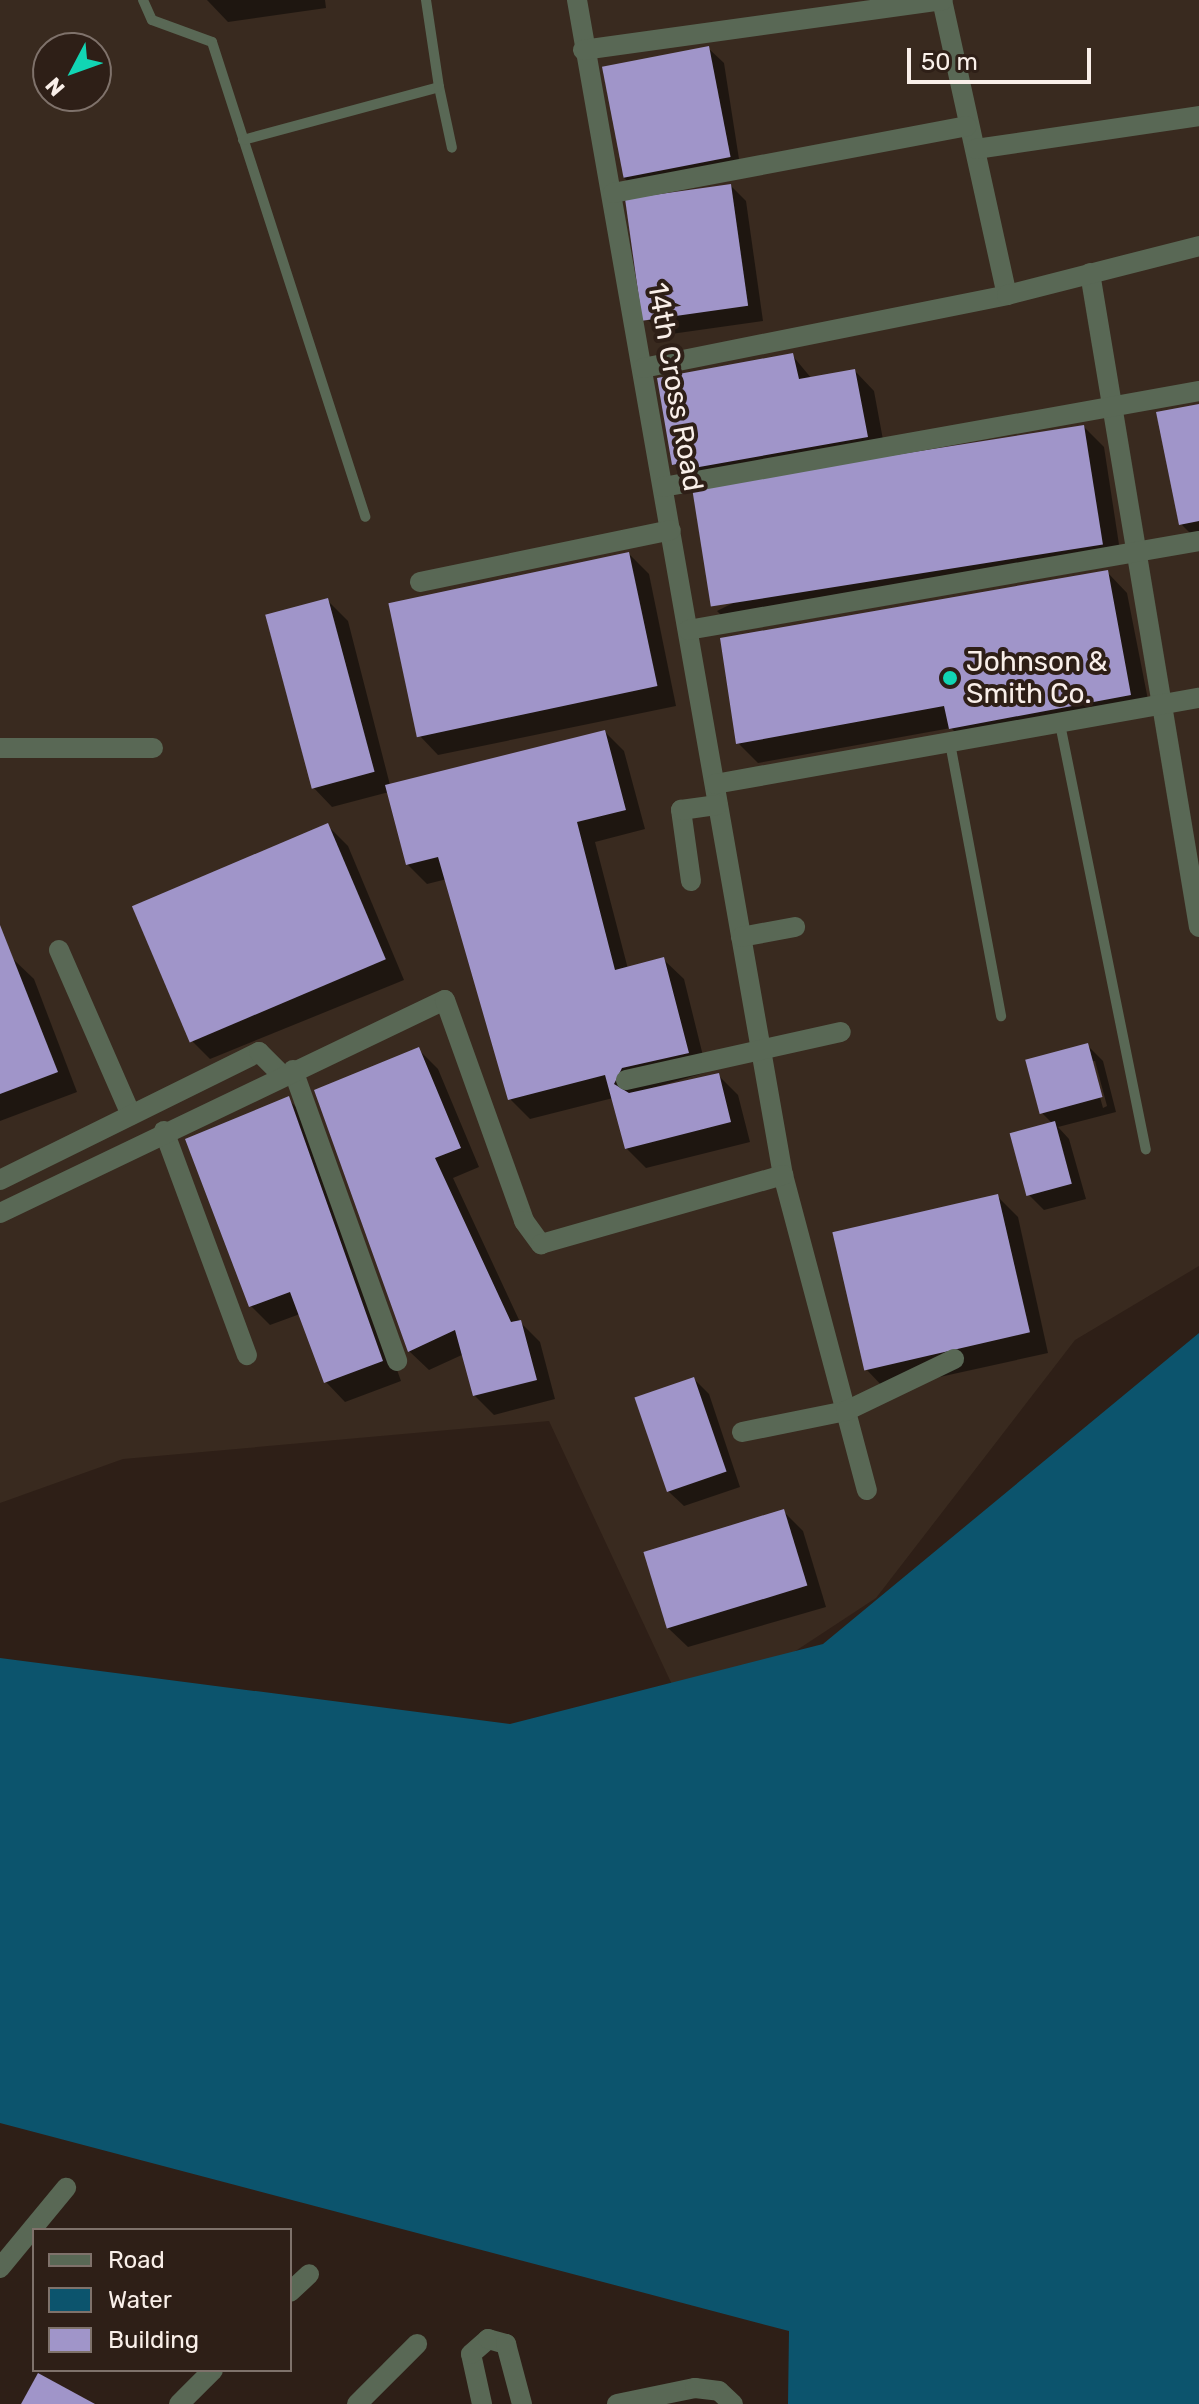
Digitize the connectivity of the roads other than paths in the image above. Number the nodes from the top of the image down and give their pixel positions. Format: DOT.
graph roads {
  1 [pos="143,0"];
  2 [pos="426,0"];
  3 [pos="577,0"];
  4 [pos="942,0"];
  5 [pos="583,50"];
  6 [pos="439,87"];
  7 [pos="1199,116"];
  8 [pos="967,126"];
  9 [pos="243,140"];
  10 [pos="452,148"];
  11 [pos="976,149"];
  12 [pos="613,193"];
  13 [pos="1199,246"];
  14 [pos="1090,273"];
  15 [pos="1007,295"];
  16 [pos="643,368"];
  17 [pos="1199,391"];
  18 [pos="1111,405"];
  19 [pos="663,487"];
  20 [pos="365,517"];
  21 [pos="671,530"];
  22 [pos="1199,541"];
  23 [pos="1134,550"];
  24 [pos="420,582"];
  25 [pos="688,630"];
  26 [pos="1199,698"];
  27 [pos="1159,707"];
  28 [pos="1060,724"];
  29 [pos="950,743"];
  30 [pos="0,748"];
  31 [pos="153,748"];
  32 [pos="715,784"];
  33 [pos="718,805"];
  34 [pos="1189,821"];
  35 [pos="691,881"];
  36 [pos="795,927"];
  37 [pos="1199,927"];
  38 [pos="741,937"];
  39 [pos="59,950"];
  40 [pos="1001,1016"];
  41 [pos="841,1032"];
  42 [pos="761,1049"];
  43 [pos="287,1073"];
  44 [pos="626,1080"];
  45 [pos="131,1115"];
  46 [pos="164,1131"];
  47 [pos="1146,1149"];
  48 [pos="783,1175"];
  49 [pos="0,1180"];
  50 [pos="0,1213"];
  51 [pos="247,1355"];
  52 [pos="954,1359"];
  53 [pos="397,1361"];
  54 [pos="846,1411"];
  55 [pos="742,1432"];
  56 [pos="867,1490"];
  57 [pos="66,2188"];
  58 [pos="33,2228"];
  59 [pos="32,2229"];
  60 [pos="0,2268"];
  61 [pos="309,2274"];
  62 [pos="292,2290"];
  63 [pos="417,2344"];
  64 [pos="211,2372"];
  65 [pos="179,2404"];
  66 [pos="357,2404"];
  67 [pos="482,2404"];
  68 [pos="522,2404"];
  69 [pos="617,2404"];
  70 [pos="733,2404"];
  1 -- 9 [label="lane"];
  2 -- 6 [label="lane"];
  3 -- 5 [label="street, 14th Cross Road"];
  4 -- 5 [label="street"];
  4 -- 8 [label="street"];
  5 -- 12 [label="street, 14th Cross Road"];
  6 -- 9 [label="lane"];
  6 -- 10 [label="lane"];
  7 -- 11 [label="street"];
  8 -- 11 [label="street"];
  8 -- 12 [label="street"];
  9 -- 20 [label="lane"];
  11 -- 15 [label="street"];
  12 -- 16 [label="street, 14th Cross Road"];
  13 -- 14 [label="street"];
  14 -- 15 [label="street"];
  14 -- 18 [label="street"];
  15 -- 16 [label="street"];
  16 -- 19 [label="street, 14th Cross Road"];
  17 -- 18 [label="street"];
  18 -- 19 [label="street"];
  18 -- 23 [label="street"];
  19 -- 21 [label="street, 14th Cross Road"];
  21 -- 24 [label="street"];
  21 -- 25 [label="street, 14th Cross Road"];
  22 -- 23 [label="street"];
  23 -- 25 [label="street"];
  23 -- 27 [label="street"];
  25 -- 32 [label="street, 14th Cross Road"];
  26 -- 27 [label="street"];
  27 -- 28 [label="street"];
  27 -- 34 [label="street"];
  28 -- 29 [label="street"];
  28 -- 47 [label="lane"];
  29 -- 32 [label="street"];
  29 -- 40 [label="lane"];
  30 -- 31 [label="street"];
  32 -- 33 [label="street, 14th Cross Road"];
  33 -- 35 [label="street"];
  33 -- 38 [label="street, 14th Cross Road"];
  34 -- 37 [label="street"];
  36 -- 38 [label="street"];
  38 -- 42 [label="street, 14th Cross Road"];
  39 -- 45 [label="street"];
  41 -- 42 [label="street"];
  42 -- 44 [label="street"];
  42 -- 48 [label="street, 14th Cross Road"];
  43 -- 45 [label="street"];
  43 -- 46 [label="street"];
  43 -- 48 [label="street"];
  43 -- 53 [label="street"];
  45 -- 49 [label="street"];
  46 -- 50 [label="street"];
  46 -- 51 [label="street"];
  48 -- 54 [label="street, 14th Cross Road"];
  52 -- 54 [label="street"];
  54 -- 55 [label="street"];
  54 -- 56 [label="street, 14th Cross Road"];
  57 -- 58 [label="street"];
  59 -- 60 [label="street"];
  61 -- 62 [label="street"];
  63 -- 66 [label="street"];
  64 -- 65 [label="street"];
  67 -- 68 [label="street"];
  69 -- 70 [label="street"];
}
